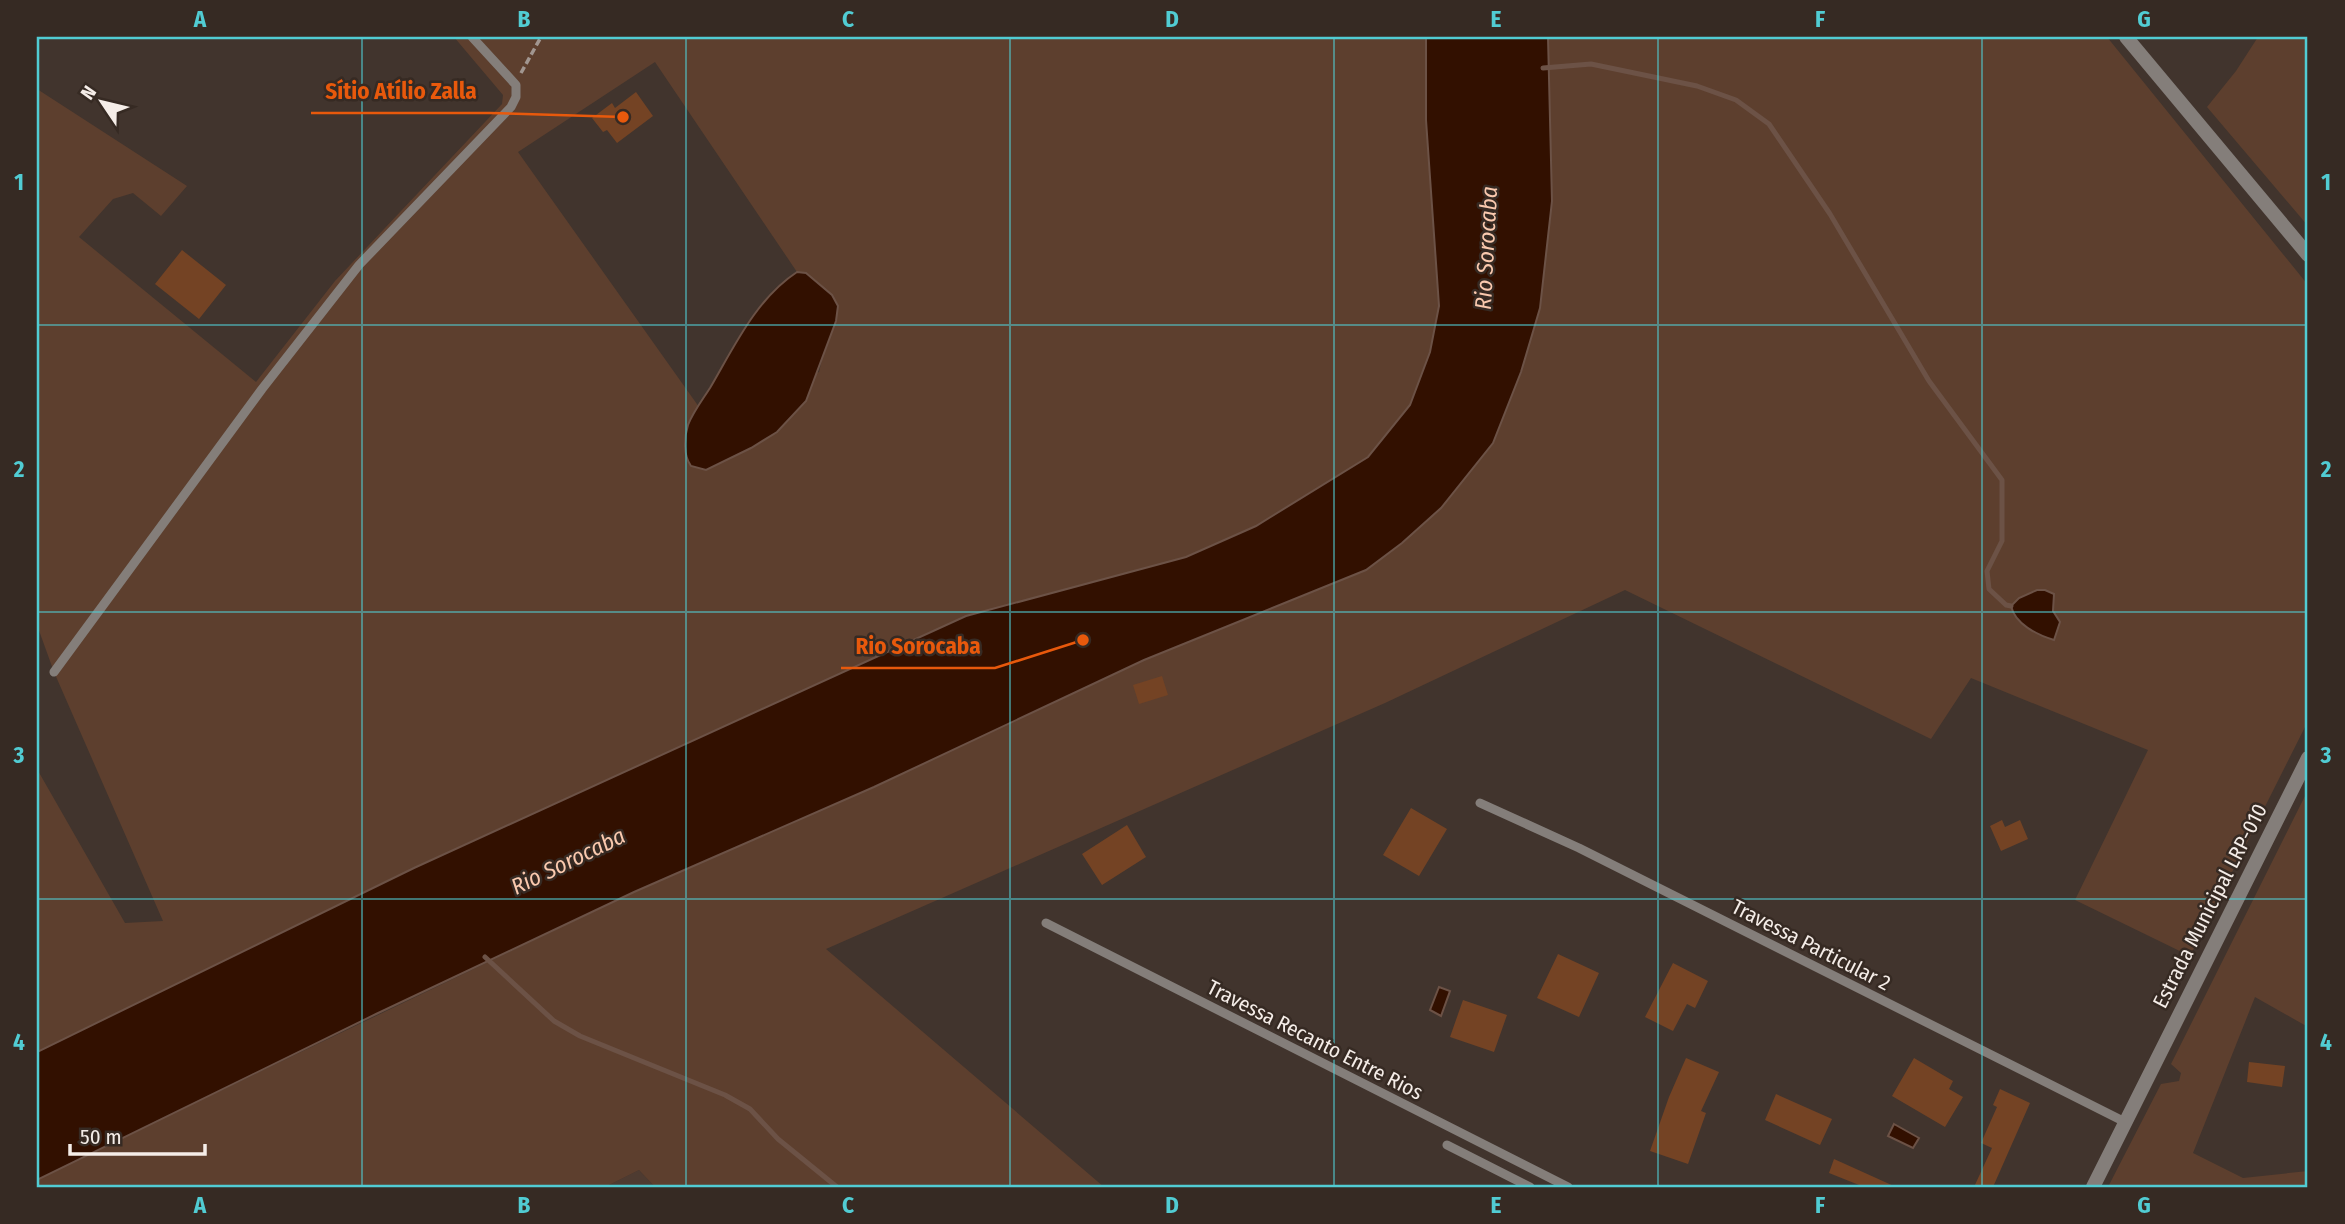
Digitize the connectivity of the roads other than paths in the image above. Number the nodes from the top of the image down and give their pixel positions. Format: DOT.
graph roads {
  1 [pos="472,37"];
  2 [pos="2126,37"];
  3 [pos="2308,255"];
  4 [pos="54,672"];
  5 [pos="2308,758"];
  6 [pos="1480,803"];
  7 [pos="1046,923"];
  8 [pos="2125,1122"];
  9 [pos="1447,1145"];
  10 [pos="1530,1187"];
  11 [pos="1568,1187"];
  12 [pos="2093,1187"];
  1 -- 4 [label="lane"];
  2 -- 3 [label="street"];
  5 -- 8 [label="street, Estrada Municipal LRP-010"];
  6 -- 8 [label="lane, Travessa Particular 2"];
  7 -- 11 [label="lane, Travessa Recanto Entre Rios"];
  8 -- 12 [label="street, Estrada Municipal LRP-010"];
  9 -- 10 [label="lane"];
}
